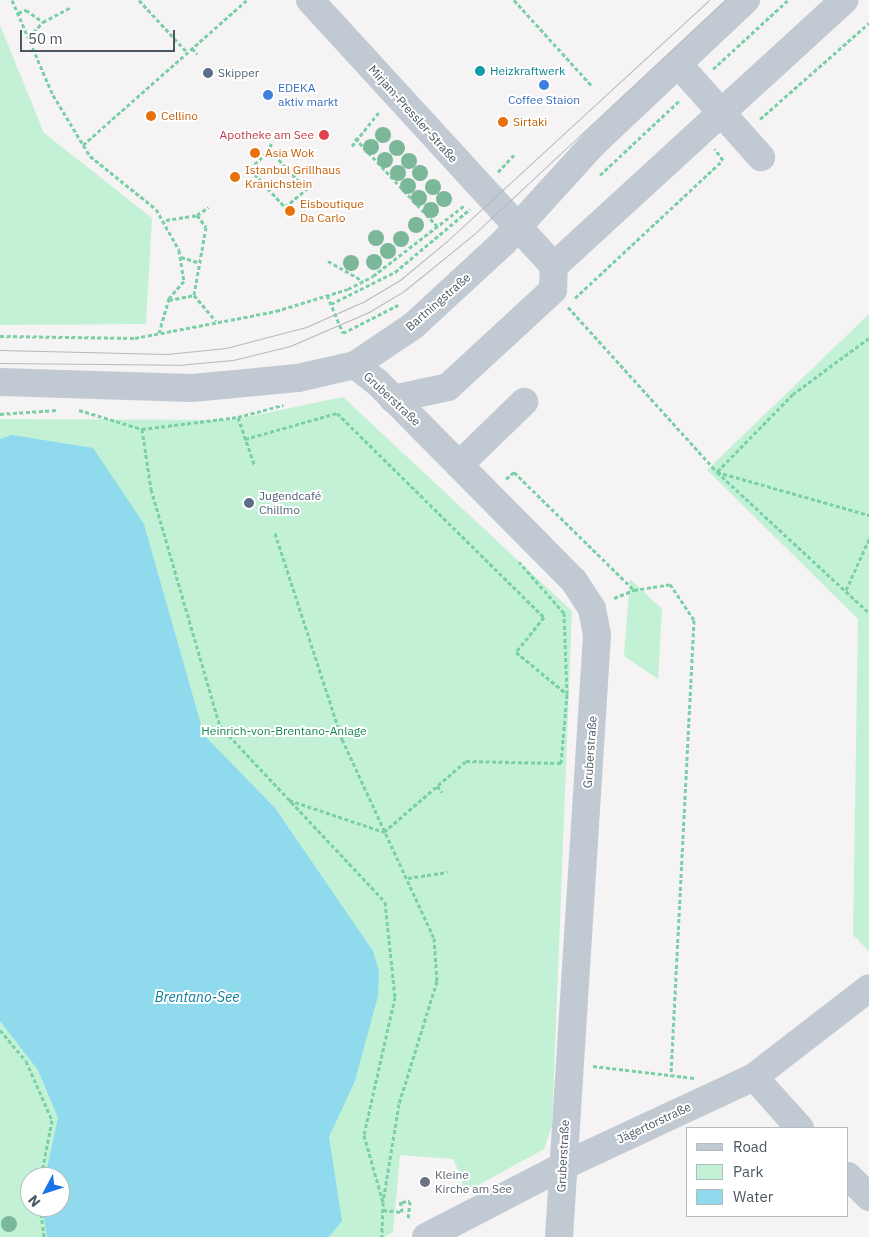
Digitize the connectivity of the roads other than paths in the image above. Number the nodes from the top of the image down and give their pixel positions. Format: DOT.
graph roads {
  1 [pos="310,0"];
  2 [pos="746,0"];
  3 [pos="844,0"];
  4 [pos="678,64"];
  5 [pos="728,120"];
  6 [pos="761,157"];
  7 [pos="517,228"];
  8 [pos="558,287"];
  9 [pos="355,365"];
  10 [pos="0,382"];
  11 [pos="393,399"];
  12 [pos="524,402"];
  13 [pos="459,465"];
  14 [pos="869,988"];
  15 [pos="754,1077"];
  16 [pos="799,1127"];
  17 [pos="562,1166"];
  18 [pos="849,1177"];
  19 [pos="869,1197"];
  20 [pos="426,1237"];
  21 [pos="559,1237"];
  1 -- 7 [label="street, Mirjam-Pressler-Straße"];
  2 -- 4 [label="street, Bartningstraße"];
  3 -- 5 [label="street"];
  4 -- 5 [label="street"];
  4 -- 7 [label="street, Bartningstraße"];
  5 -- 6 [label="street"];
  5 -- 8 [label="street"];
  7 -- 8 [label="street, Mirjam-Pressler-Straße"];
  7 -- 9 [label="street, Bartningstraße"];
  8 -- 11 [label="street"];
  9 -- 10 [label="street, Bartningstraße"];
  9 -- 11 [label="street, Gruberstraße"];
  11 -- 13 [label="street, Gruberstraße"];
  12 -- 13 [label="street"];
  13 -- 17 [label="street, Gruberstraße"];
  14 -- 15 [label="street, Jägertorstraße"];
  15 -- 16 [label="street"];
  15 -- 17 [label="street, Jägertorstraße"];
  17 -- 20 [label="street, Jägertorstraße"];
  17 -- 21 [label="street, Gruberstraße"];
  18 -- 19 [label="street"];
}
